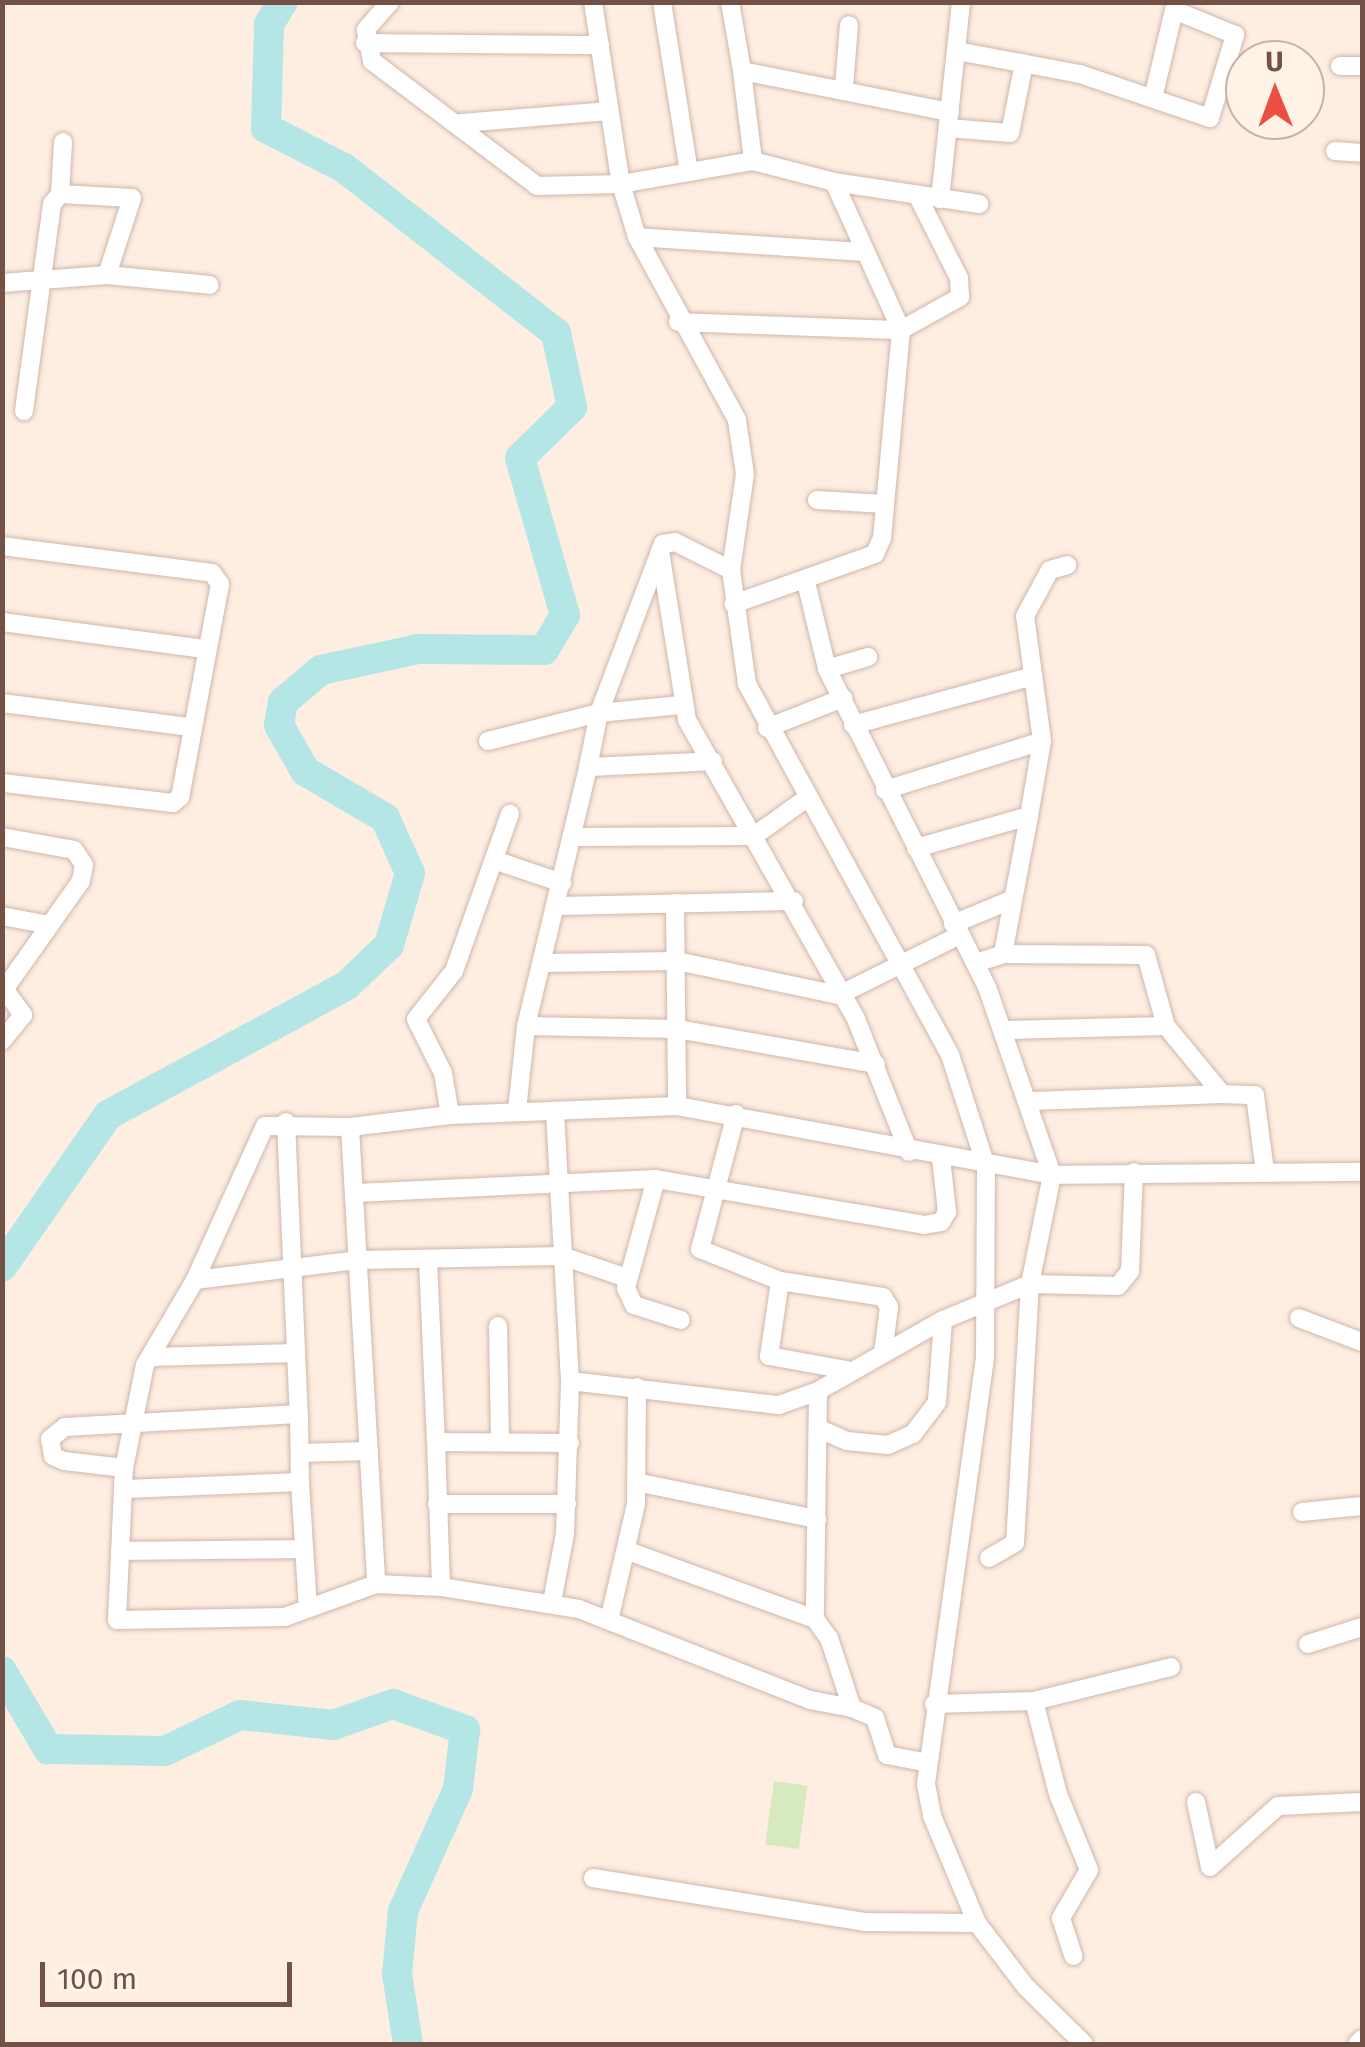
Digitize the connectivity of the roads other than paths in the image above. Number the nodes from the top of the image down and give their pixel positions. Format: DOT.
graph roads {
  1 [pos="390,2"];
  2 [pos="592,2"];
  3 [pos="662,2"];
  4 [pos="730,2"];
  5 [pos="961,2"];
  6 [pos="849,25"];
  7 [pos="365,43"];
  8 [pos="600,45"];
  9 [pos="957,50"];
  10 [pos="1024,63"];
  11 [pos="1340,66"];
  12 [pos="1362,66"];
  13 [pos="742,71"];
  14 [pos="844,88"];
  15 [pos="1153,98"];
  16 [pos="610,111"];
  17 [pos="949,120"];
  18 [pos="461,123"];
  19 [pos="63,142"];
  20 [pos="1335,152"];
  21 [pos="1362,153"];
  22 [pos="753,161"];
  23 [pos="690,172"];
  24 [pos="834,182"];
  25 [pos="620,184"];
  26 [pos="60,194"];
  27 [pos="918,197"];
  28 [pos="940,200"];
  29 [pos="979,204"];
  30 [pos="638,236"];
  31 [pos="864,252"];
  32 [pos="42,276"];
  33 [pos="107,276"];
  34 [pos="2,283"];
  35 [pos="210,284"];
  36 [pos="678,322"];
  37 [pos="901,330"];
  38 [pos="24,411"];
  39 [pos="817,500"];
  40 [pos="886,504"];
  41 [pos="2,546"];
  42 [pos="660,551"];
  43 [pos="1067,565"];
  44 [pos="730,570"];
  45 [pos="806,582"];
  46 [pos="734,604"];
  47 [pos="2,622"];
  48 [pos="204,650"];
  49 [pos="868,658"];
  50 [pos="827,669"];
  51 [pos="1033,676"];
  52 [pos="843,698"];
  53 [pos="2,703"];
  54 [pos="681,704"];
  55 [pos="599,713"];
  56 [pos="853,725"];
  57 [pos="190,727"];
  58 [pos="768,728"];
  59 [pos="1042,741"];
  60 [pos="488,742"];
  61 [pos="714,761"];
  62 [pos="588,767"];
  63 [pos="2,783"];
  64 [pos="885,790"];
  65 [pos="807,798"];
  66 [pos="510,814"];
  67 [pos="1029,816"];
  68 [pos="754,836"];
  69 [pos="2,837"];
  70 [pos="572,837"];
  71 [pos="916,848"];
  72 [pos="494,860"];
  73 [pos="562,883"];
  74 [pos="1011,900"];
  75 [pos="794,902"];
  76 [pos="675,903"];
  77 [pos="556,906"];
  78 [pos="2,916"];
  79 [pos="50,924"];
  80 [pos="956,929"];
  81 [pos="1003,954"];
  82 [pos="677,961"];
  83 [pos="902,963"];
  84 [pos="976,963"];
  85 [pos="543,964"];
  86 [pos="4,986"];
  87 [pos="838,995"];
  88 [pos="526,1026"];
  89 [pos="1166,1026"];
  90 [pos="677,1029"];
  91 [pos="1006,1030"];
  92 [pos="2,1040"];
  93 [pos="876,1064"];
  94 [pos="1222,1094"];
  95 [pos="1032,1101"];
  96 [pos="677,1106"];
  97 [pos="555,1110"];
  98 [pos="517,1111"];
  99 [pos="736,1114"];
  100 [pos="450,1115"];
  101 [pos="286,1122"];
  102 [pos="350,1127"];
  103 [pos="909,1152"];
  104 [pos="941,1158"];
  105 [pos="986,1166"];
  106 [pos="1134,1172"];
  107 [pos="1265,1172"];
  108 [pos="1362,1172"];
  109 [pos="1052,1175"];
  110 [pos="656,1179"];
  111 [pos="558,1181"];
  112 [pos="715,1187"];
  113 [pos="356,1193"];
  114 [pos="562,1256"];
  115 [pos="359,1260"];
  116 [pos="428,1260"];
  117 [pos="294,1266"];
  118 [pos="627,1278"];
  119 [pos="196,1280"];
  120 [pos="780,1280"];
  121 [pos="1030,1284"];
  122 [pos="990,1300"];
  123 [pos="1299,1318"];
  124 [pos="681,1320"];
  125 [pos="943,1320"];
  126 [pos="498,1326"];
  127 [pos="1362,1342"];
  128 [pos="296,1353"];
  129 [pos="882,1353"];
  130 [pos="151,1357"];
  131 [pos="848,1370"];
  132 [pos="570,1382"];
  133 [pos="636,1387"];
  134 [pos="818,1391"];
  135 [pos="299,1414"];
  136 [pos="131,1422"];
  137 [pos="822,1430"];
  138 [pos="436,1442"];
  139 [pos="500,1442"];
  140 [pos="570,1442"];
  141 [pos="369,1450"];
  142 [pos="300,1453"];
  143 [pos="124,1468"];
  144 [pos="300,1482"];
  145 [pos="636,1482"];
  146 [pos="126,1489"];
  147 [pos="437,1504"];
  148 [pos="567,1504"];
  149 [pos="1362,1506"];
  150 [pos="1302,1512"];
  151 [pos="817,1519"];
  152 [pos="303,1550"];
  153 [pos="120,1551"];
  154 [pos="628,1551"];
  155 [pos="988,1558"];
  156 [pos="376,1584"];
  157 [pos="441,1587"];
  158 [pos="552,1602"];
  159 [pos="308,1608"];
  160 [pos="814,1619"];
  161 [pos="609,1621"];
  162 [pos="1362,1627"];
  163 [pos="1308,1644"];
  164 [pos="1171,1667"];
  165 [pos="1034,1701"];
  166 [pos="934,1704"];
  167 [pos="852,1708"];
  168 [pos="928,1762"];
  169 [pos="1196,1802"];
  170 [pos="1362,1802"];
  171 [pos="594,1878"];
  172 [pos="977,1923"];
  173 [pos="1073,1956"];
  174 [pos="1084,2044"];
  1 -- 7 [label="street"];
  2 -- 8 [label="street"];
  3 -- 23 [label="street"];
  4 -- 13 [label="street"];
  5 -- 9 [label="street"];
  6 -- 14 [label="street"];
  7 -- 8 [label="street"];
  7 -- 18 [label="street"];
  8 -- 16 [label="street"];
  9 -- 10 [label="street"];
  9 -- 17 [label="street"];
  10 -- 15 [label="street"];
  10 -- 17 [label="street"];
  11 -- 12 [label="street"];
  13 -- 14 [label="street"];
  13 -- 22 [label="street"];
  14 -- 17 [label="street"];
  15 -- 15 [label="street"];
  16 -- 18 [label="street"];
  16 -- 25 [label="street"];
  17 -- 28 [label="street"];
  18 -- 25 [label="street"];
  19 -- 26 [label="street"];
  20 -- 21 [label="street"];
  22 -- 23 [label="street"];
  22 -- 24 [label="street"];
  23 -- 25 [label="street"];
  24 -- 27 [label="street"];
  24 -- 31 [label="street"];
  25 -- 30 [label="street"];
  26 -- 32 [label="street"];
  26 -- 33 [label="street"];
  27 -- 28 [label="street"];
  27 -- 37 [label="street"];
  28 -- 29 [label="street"];
  30 -- 31 [label="street"];
  30 -- 36 [label="street"];
  31 -- 37 [label="street"];
  32 -- 33 [label="street"];
  32 -- 34 [label="street"];
  32 -- 38 [label="street"];
  33 -- 35 [label="street"];
  36 -- 37 [label="street"];
  36 -- 44 [label="street"];
  37 -- 40 [label="street"];
  39 -- 40 [label="street"];
  40 -- 45 [label="street"];
  41 -- 48 [label="street"];
  42 -- 44 [label="street"];
  42 -- 54 [label="street"];
  42 -- 55 [label="street"];
  43 -- 51 [label="street"];
  44 -- 46 [label="street"];
  45 -- 46 [label="street"];
  45 -- 50 [label="street"];
  46 -- 58 [label="street"];
  47 -- 48 [label="street"];
  48 -- 57 [label="street"];
  49 -- 50 [label="street"];
  50 -- 52 [label="street"];
  51 -- 56 [label="street"];
  51 -- 59 [label="street"];
  52 -- 56 [label="street"];
  52 -- 58 [label="street"];
  53 -- 57 [label="street"];
  54 -- 55 [label="street"];
  54 -- 61 [label="street"];
  55 -- 60 [label="street"];
  55 -- 62 [label="street"];
  56 -- 64 [label="street"];
  57 -- 63 [label="street"];
  58 -- 65 [label="street"];
  59 -- 64 [label="street"];
  59 -- 67 [label="street"];
  61 -- 62 [label="street"];
  61 -- 68 [label="street"];
  62 -- 70 [label="street"];
  64 -- 71 [label="street"];
  65 -- 68 [label="street"];
  65 -- 83 [label="street"];
  66 -- 72 [label="street"];
  67 -- 71 [label="street"];
  67 -- 74 [label="street"];
  68 -- 70 [label="street"];
  68 -- 75 [label="street"];
  69 -- 79 [label="street"];
  70 -- 73 [label="street"];
  71 -- 80 [label="street"];
  72 -- 73 [label="street"];
  72 -- 100 [label="street"];
  73 -- 77 [label="street"];
  74 -- 80 [label="street"];
  74 -- 81 [label="street"];
  75 -- 76 [label="street"];
  75 -- 87 [label="street"];
  76 -- 77 [label="street"];
  76 -- 82 [label="street"];
  77 -- 85 [label="street"];
  78 -- 79 [label="street"];
  79 -- 86 [label="street"];
  80 -- 83 [label="street"];
  80 -- 84 [label="street"];
  81 -- 84 [label="street"];
  81 -- 89 [label="street"];
  82 -- 85 [label="street"];
  82 -- 87 [label="street"];
  82 -- 90 [label="street"];
  83 -- 87 [label="street"];
  83 -- 105 [label="street"];
  84 -- 91 [label="street"];
  85 -- 88 [label="street"];
  86 -- 92 [label="street"];
  87 -- 93 [label="street"];
  88 -- 90 [label="street"];
  88 -- 98 [label="street"];
  89 -- 91 [label="street"];
  89 -- 94 [label="street"];
  90 -- 93 [label="street"];
  90 -- 96 [label="street"];
  91 -- 95 [label="street"];
  93 -- 103 [label="street"];
  94 -- 95 [label="street"];
  94 -- 107 [label="street"];
  95 -- 109 [label="street"];
  96 -- 97 [label="street"];
  96 -- 99 [label="street"];
  97 -- 98 [label="street"];
  97 -- 111 [label="street"];
  98 -- 100 [label="street"];
  99 -- 103 [label="street"];
  99 -- 112 [label="street"];
  100 -- 102 [label="street"];
  101 -- 102 [label="street"];
  101 -- 117 [label="street"];
  101 -- 119 [label="street"];
  102 -- 113 [label="street"];
  103 -- 104 [label="street"];
  104 -- 105 [label="street"];
  104 -- 112 [label="street"];
  105 -- 109 [label="street"];
  105 -- 122 [label="street"];
  106 -- 107 [label="street"];
  106 -- 109 [label="street"];
  106 -- 121 [label="street"];
  107 -- 108 [label="street"];
  109 -- 121 [label="street"];
  110 -- 111 [label="street"];
  110 -- 112 [label="street"];
  110 -- 118 [label="street"];
  111 -- 113 [label="street"];
  111 -- 114 [label="street"];
  112 -- 120 [label="street"];
  113 -- 115 [label="street"];
  114 -- 116 [label="street"];
  114 -- 118 [label="street"];
  114 -- 132 [label="street"];
  115 -- 116 [label="street"];
  115 -- 117 [label="street"];
  115 -- 141 [label="street"];
  116 -- 138 [label="street"];
  117 -- 119 [label="street"];
  117 -- 128 [label="street"];
  118 -- 124 [label="street"];
  119 -- 130 [label="street"];
  120 -- 129 [label="street"];
  120 -- 131 [label="street"];
  121 -- 122 [label="street"];
  121 -- 155 [label="street"];
  122 -- 125 [label="street"];
  122 -- 166 [label="street"];
  123 -- 127 [label="street"];
  125 -- 129 [label="street"];
  125 -- 137 [label="street"];
  126 -- 139 [label="street"];
  128 -- 130 [label="street"];
  128 -- 135 [label="street"];
  129 -- 131 [label="street"];
  130 -- 136 [label="street"];
  131 -- 134 [label="street"];
  132 -- 133 [label="street"];
  132 -- 140 [label="street"];
  133 -- 134 [label="street"];
  133 -- 145 [label="street"];
  134 -- 137 [label="street"];
  135 -- 136 [label="street"];
  135 -- 142 [label="street"];
  136 -- 143 [label="street"];
  136 -- 143 [label="street"];
  137 -- 151 [label="street"];
  138 -- 139 [label="street"];
  138 -- 147 [label="street"];
  139 -- 140 [label="street"];
  140 -- 148 [label="street"];
  141 -- 142 [label="street"];
  141 -- 156 [label="street"];
  142 -- 144 [label="street"];
  143 -- 146 [label="street"];
  144 -- 146 [label="street"];
  144 -- 152 [label="street"];
  145 -- 151 [label="street"];
  145 -- 154 [label="street"];
  146 -- 153 [label="street"];
  147 -- 148 [label="street"];
  147 -- 157 [label="street"];
  148 -- 158 [label="street"];
  149 -- 150 [label="street"];
  151 -- 160 [label="street"];
  152 -- 153 [label="street"];
  152 -- 159 [label="street"];
  153 -- 159 [label="street"];
  154 -- 160 [label="street"];
  154 -- 161 [label="street"];
  156 -- 157 [label="street"];
  156 -- 159 [label="street"];
  157 -- 158 [label="street"];
  158 -- 161 [label="street"];
  160 -- 167 [label="street"];
  161 -- 167 [label="street"];
  162 -- 163 [label="street"];
  164 -- 165 [label="street"];
  165 -- 166 [label="street"];
  165 -- 173 [label="street"];
  166 -- 168 [label="street"];
  167 -- 168 [label="street"];
  168 -- 172 [label="street"];
  169 -- 170 [label="street"];
  171 -- 172 [label="street"];
  172 -- 174 [label="street"];
}
